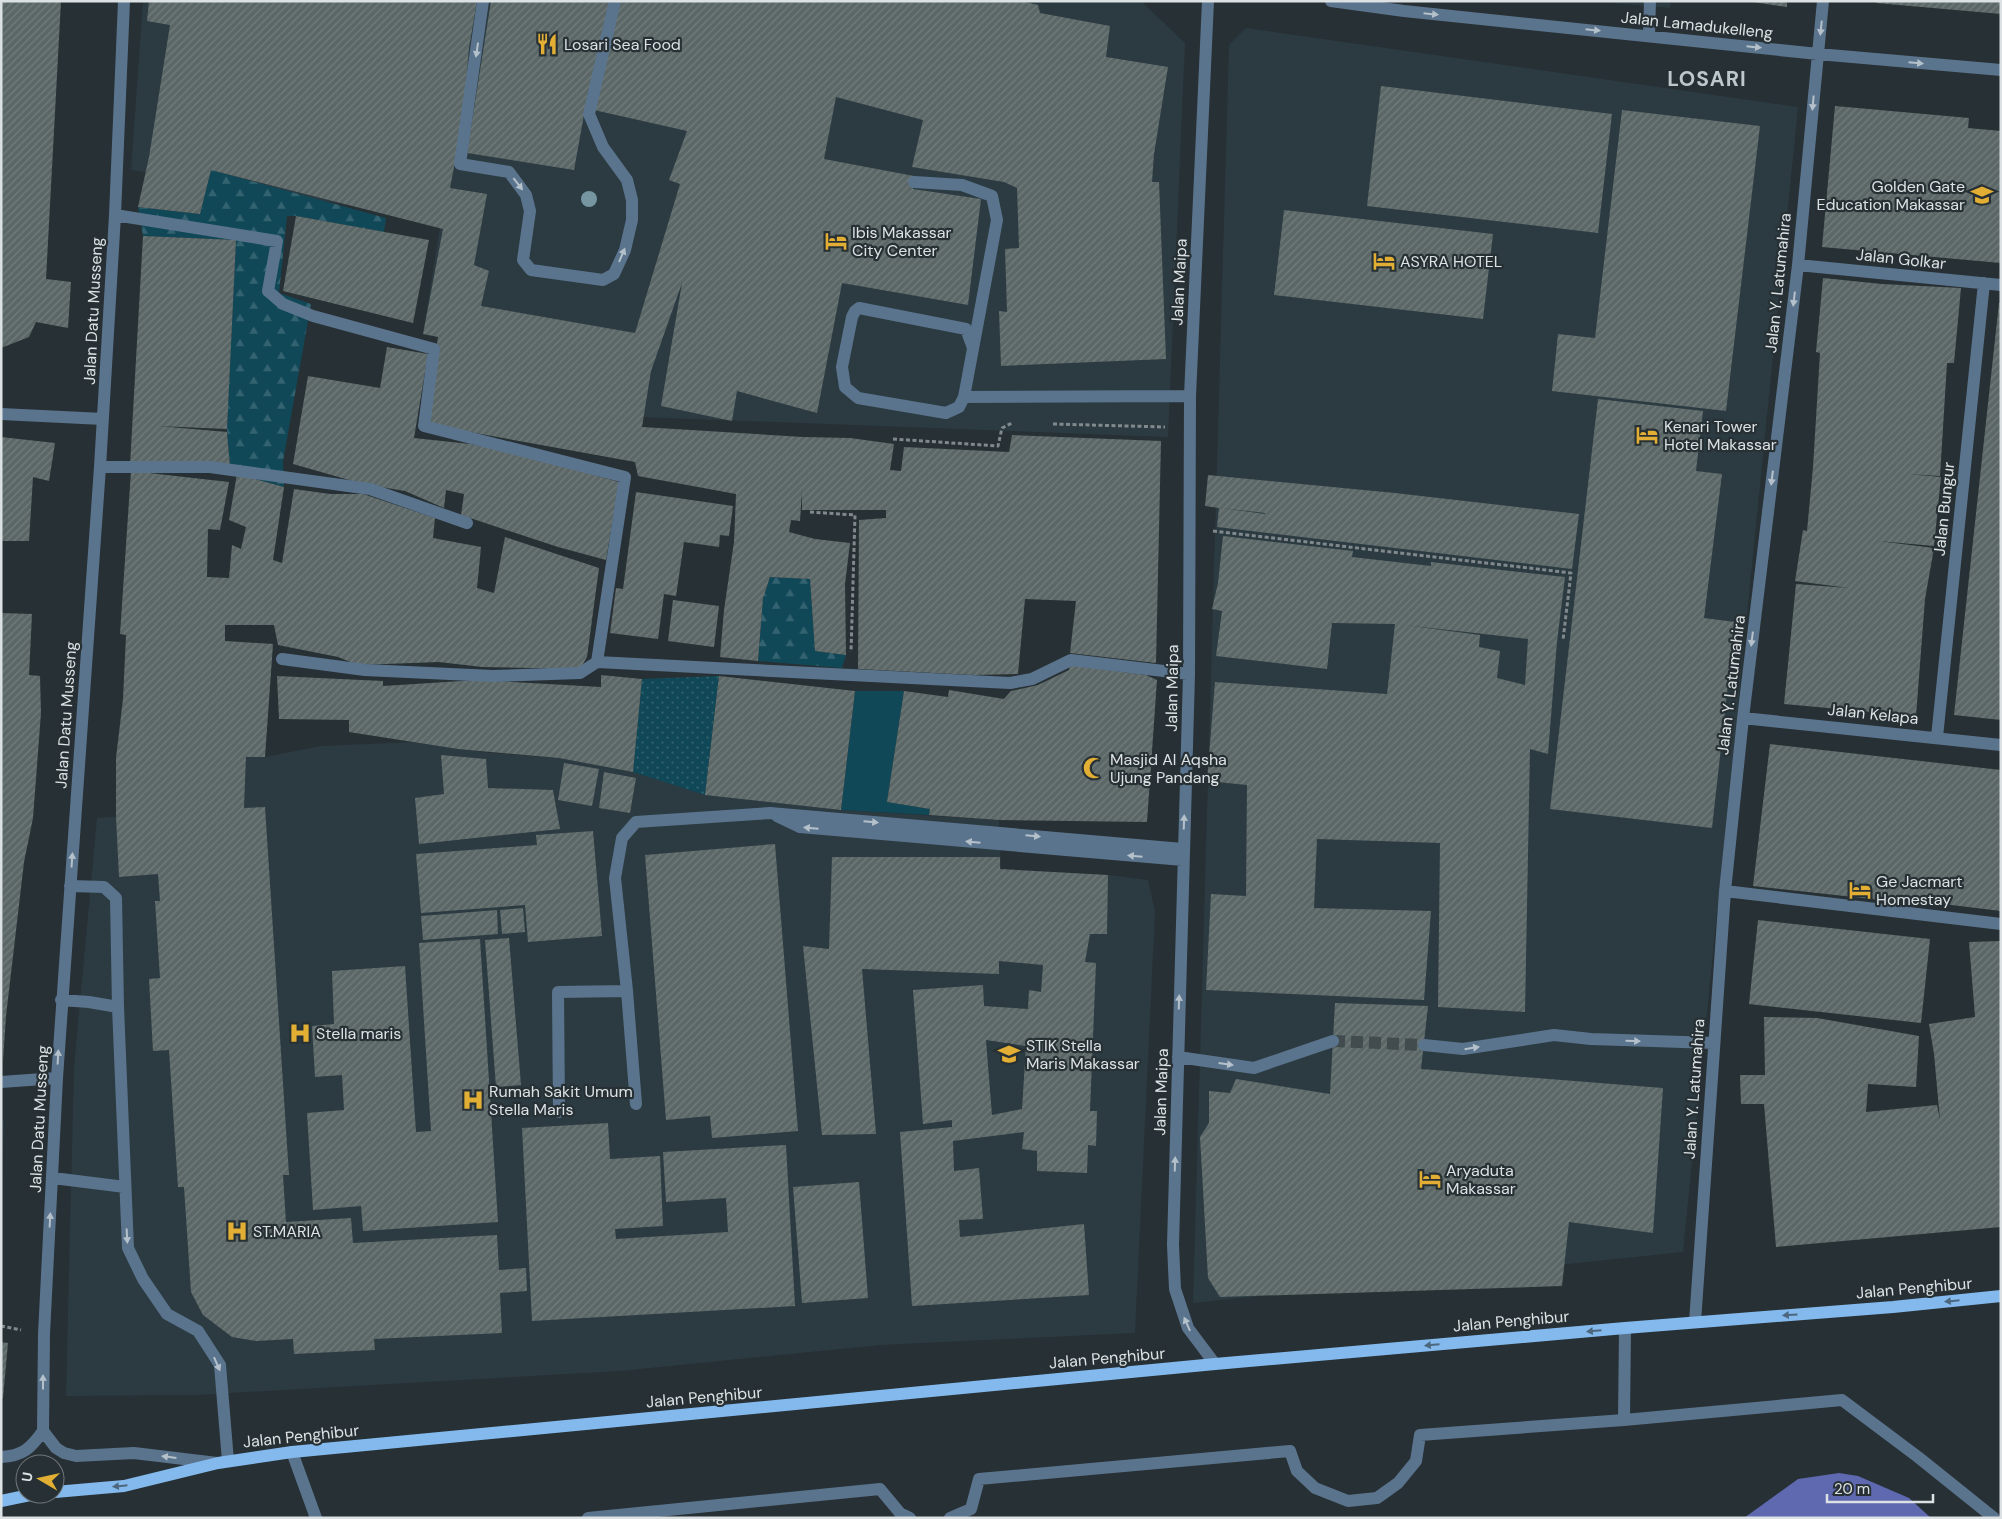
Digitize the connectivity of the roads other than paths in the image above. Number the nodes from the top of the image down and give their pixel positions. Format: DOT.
graph roads {
  1 [pos="124,1"];
  2 [pos="483,1"];
  3 [pos="615,1"];
  4 [pos="1208,1"];
  5 [pos="1331,1"];
  6 [pos="1650,1"];
  7 [pos="1824,1"];
  8 [pos="1405,6"];
  9 [pos="1649,36"];
  10 [pos="1818,54"];
  11 [pos="2001,70"];
  12 [pos="914,182"];
  13 [pos="115,215"];
  14 [pos="1798,265"];
  15 [pos="1984,284"];
  16 [pos="2001,285"];
  17 [pos="973,348"];
  18 [pos="1190,396"];
  19 [pos="964,397"];
  20 [pos="1,414"];
  21 [pos="103,419"];
  22 [pos="100,467"];
  23 [pos="467,523"];
  24 [pos="282,660"];
  25 [pos="597,662"];
  26 [pos="1188,674"];
  27 [pos="1743,718"];
  28 [pos="1937,737"];
  29 [pos="2001,745"];
  30 [pos="1183,855"];
  31 [pos="70,886"];
  32 [pos="1725,891"];
  33 [pos="2001,924"];
  34 [pos="627,991"];
  35 [pos="61,1000"];
  36 [pos="118,1007"];
  37 [pos="1333,1041"];
  38 [pos="1714,1043"];
  39 [pos="1424,1044"];
  40 [pos="1178,1057"];
  41 [pos="57,1078"];
  42 [pos="1,1082"];
  43 [pos="636,1104"];
  44 [pos="559,1112"];
  45 [pos="53,1178"];
  46 [pos="125,1187"];
  47 [pos="2001,1296"];
  48 [pos="1695,1322"];
  49 [pos="1625,1328"];
  50 [pos="1215,1364"];
  51 [pos="1624,1420"];
  52 [pos="43,1431"];
  53 [pos="292,1452"];
  54 [pos="1,1457"];
  55 [pos="223,1462"];
  56 [pos="65,1491"];
  57 [pos="15,1498"];
  58 [pos="1,1501"];
  59 [pos="316,1518"];
  60 [pos="588,1518"];
  61 [pos="910,1518"];
  62 [pos="950,1518"];
  63 [pos="1994,1518"];
  1 -- 13 [label="street, Jalan Datu Musseng"];
  2 -- 3 [label="street, one-way"];
  4 -- 18 [label="street, Jalan Maipa"];
  5 -- 8 [label="street, Jalan Lamadukelleng"];
  6 -- 9 [label="street"];
  7 -- 10 [label="street, Jalan Y. Latumahira, one-way"];
  8 -- 9 [label="street, Jalan Lamadukelleng, one-way"];
  9 -- 10 [label="street, Jalan Lamadukelleng, one-way"];
  10 -- 11 [label="street, Jalan Lamadukelleng, one-way"];
  10 -- 14 [label="street, Jalan Y. Latumahira, one-way"];
  12 -- 17 [label="street"];
  13 -- 21 [label="street, Jalan Datu Musseng"];
  13 -- 25 [label="street"];
  14 -- 15 [label="street, Jalan Golkar"];
  14 -- 27 [label="street, Jalan Y. Latumahira, one-way"];
  15 -- 16 [label="street, Jalan Golkar"];
  15 -- 28 [label="street, Jalan Bungur"];
  17 -- 19 [label="street"];
  17 -- 19 [label="street"];
  18 -- 19 [label="street"];
  18 -- 26 [label="street, Jalan Maipa"];
  20 -- 21 [label="street"];
  21 -- 22 [label="street, Jalan Datu Musseng"];
  22 -- 23 [label="street"];
  31 -- 22 [label="street, Jalan Datu Musseng, one-way"];
  24 -- 25 [label="street"];
  25 -- 26 [label="street"];
  30 -- 26 [label="street, Jalan Maipa, one-way"];
  27 -- 28 [label="street, Jalan Kelapa"];
  27 -- 32 [label="street, Jalan Y. Latumahira"];
  28 -- 29 [label="street, Jalan Kelapa"];
  30 -- 34 [label="street"];
  40 -- 30 [label="street, Jalan Maipa, one-way"];
  31 -- 35 [label="street, Jalan Datu Musseng"];
  31 -- 36 [label="street"];
  32 -- 33 [label="street"];
  32 -- 38 [label="street, Jalan Y. Latumahira"];
  34 -- 43 [label="street"];
  34 -- 44 [label="street"];
  35 -- 36 [label="street"];
  41 -- 35 [label="street, Jalan Datu Musseng, one-way"];
  36 -- 46 [label="street"];
  40 -- 37 [label="street, one-way"];
  39 -- 38 [label="street, one-way"];
  38 -- 48 [label="street, Jalan Y. Latumahira"];
  50 -- 40 [label="street, Jalan Maipa, one-way"];
  41 -- 42 [label="street"];
  41 -- 45 [label="street, Jalan Datu Musseng"];
  45 -- 46 [label="street"];
  52 -- 45 [label="street, Jalan Datu Musseng, one-way"];
  46 -- 55 [label="street, one-way"];
  47 -- 48 [label="main road, Jalan Penghibur, one-way"];
  48 -- 49 [label="main road, Jalan Penghibur"];
  49 -- 50 [label="main road, Jalan Penghibur, one-way"];
  49 -- 51 [label="street"];
  50 -- 53 [label="main road, Jalan Penghibur"];
  51 -- 62 [label="street"];
  51 -- 63 [label="street"];
  52 -- 54 [label="street"];
  55 -- 52 [label="street, Jalan Penghibur, one-way"];
  53 -- 55 [label="main road, Jalan Penghibur"];
  53 -- 59 [label="street"];
  55 -- 56 [label="main road, Jalan Penghibur, one-way"];
  57 -- 58 [label="main road"];
  60 -- 61 [label="street"];
}
